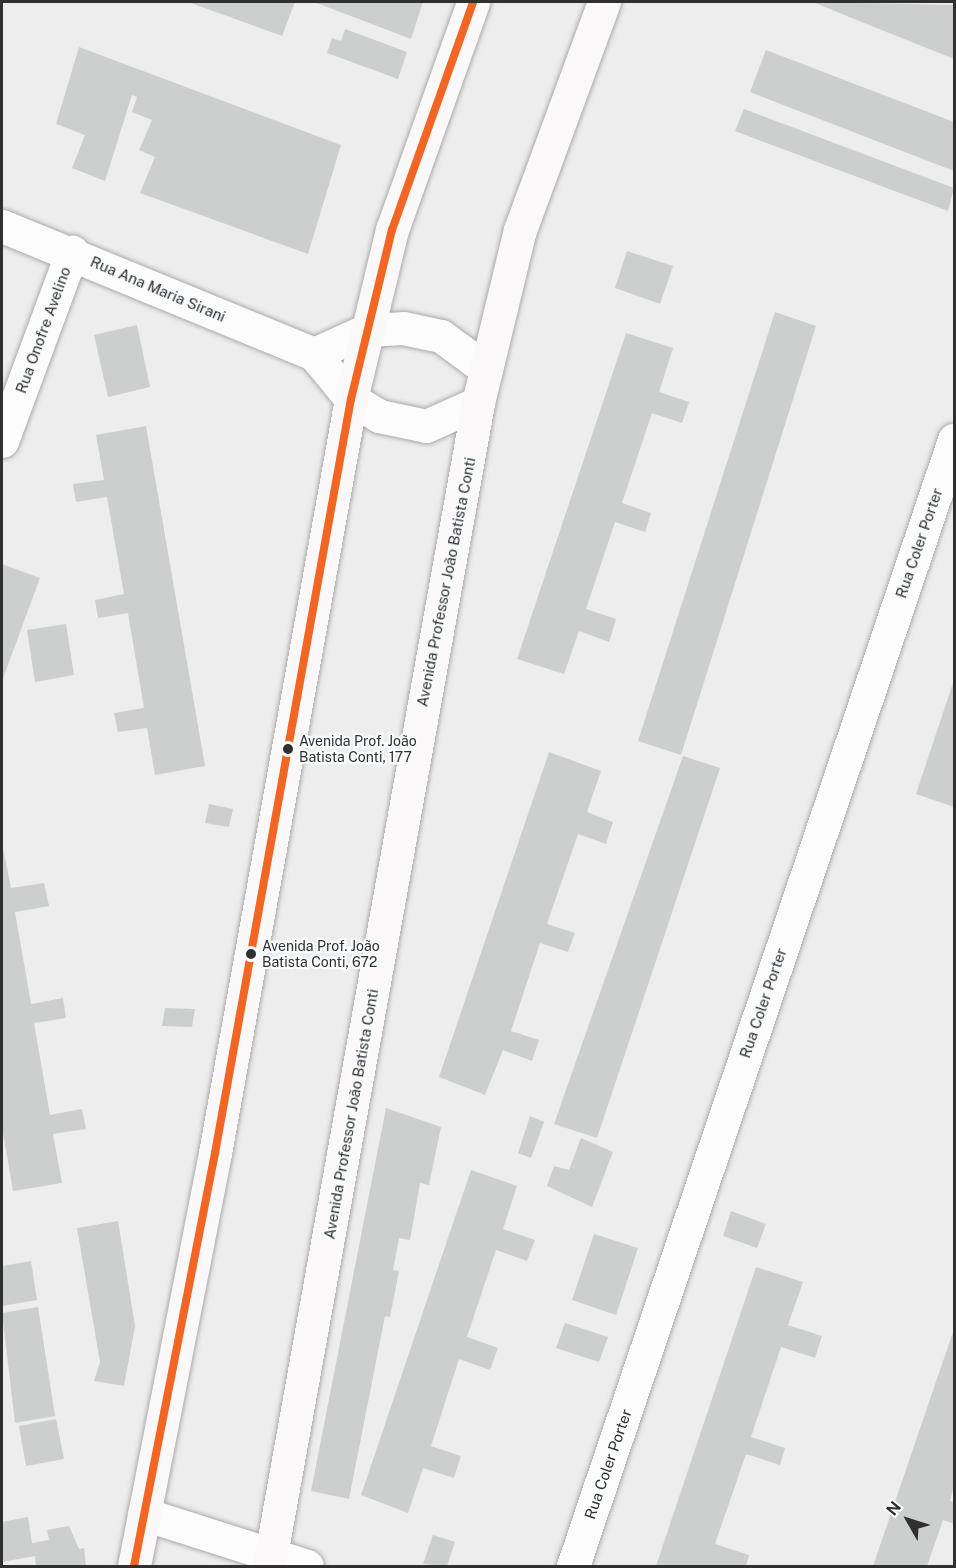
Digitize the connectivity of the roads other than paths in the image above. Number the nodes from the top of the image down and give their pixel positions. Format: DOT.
graph roads {
  1 [pos="472,2"];
  2 [pos="604,2"];
  3 [pos="2,226"];
  4 [pos="72,252"];
  5 [pos="367,330"];
  6 [pos="314,354"];
  7 [pos="486,369"];
  8 [pos="351,399"];
  9 [pos="478,403"];
  10 [pos="954,440"];
  11 [pos="2,441"];
  12 [pos="144,1514"];
  13 [pos="270,1560"];
  14 [pos="134,1566"];
  15 [pos="307,1566"];
  16 [pos="573,1566"];
  1 -- 5 [label="main road"];
  2 -- 7 [label="main road, Avenida Professor João Batista Conti"];
  3 -- 4 [label="street, Rua Ana Maria Sirani"];
  4 -- 6 [label="street, Rua Ana Maria Sirani"];
  4 -- 11 [label="street, Rua Onofre Avelino"];
  5 -- 6 [label="street"];
  5 -- 7 [label="street"];
  5 -- 8 [label="main road"];
  6 -- 8 [label="street, Rua Ana Maria Sirani"];
  7 -- 9 [label="main road, Avenida Professor João Batista Conti"];
  8 -- 9 [label="street, Rua Ana Maria Sirani"];
  8 -- 12 [label="main road"];
  9 -- 13 [label="main road, Avenida Professor João Batista Conti"];
  10 -- 16 [label="street, Rua Coler Porter"];
  12 -- 13 [label="street"];
  12 -- 14 [label="main road"];
  13 -- 15 [label="street"];
}
